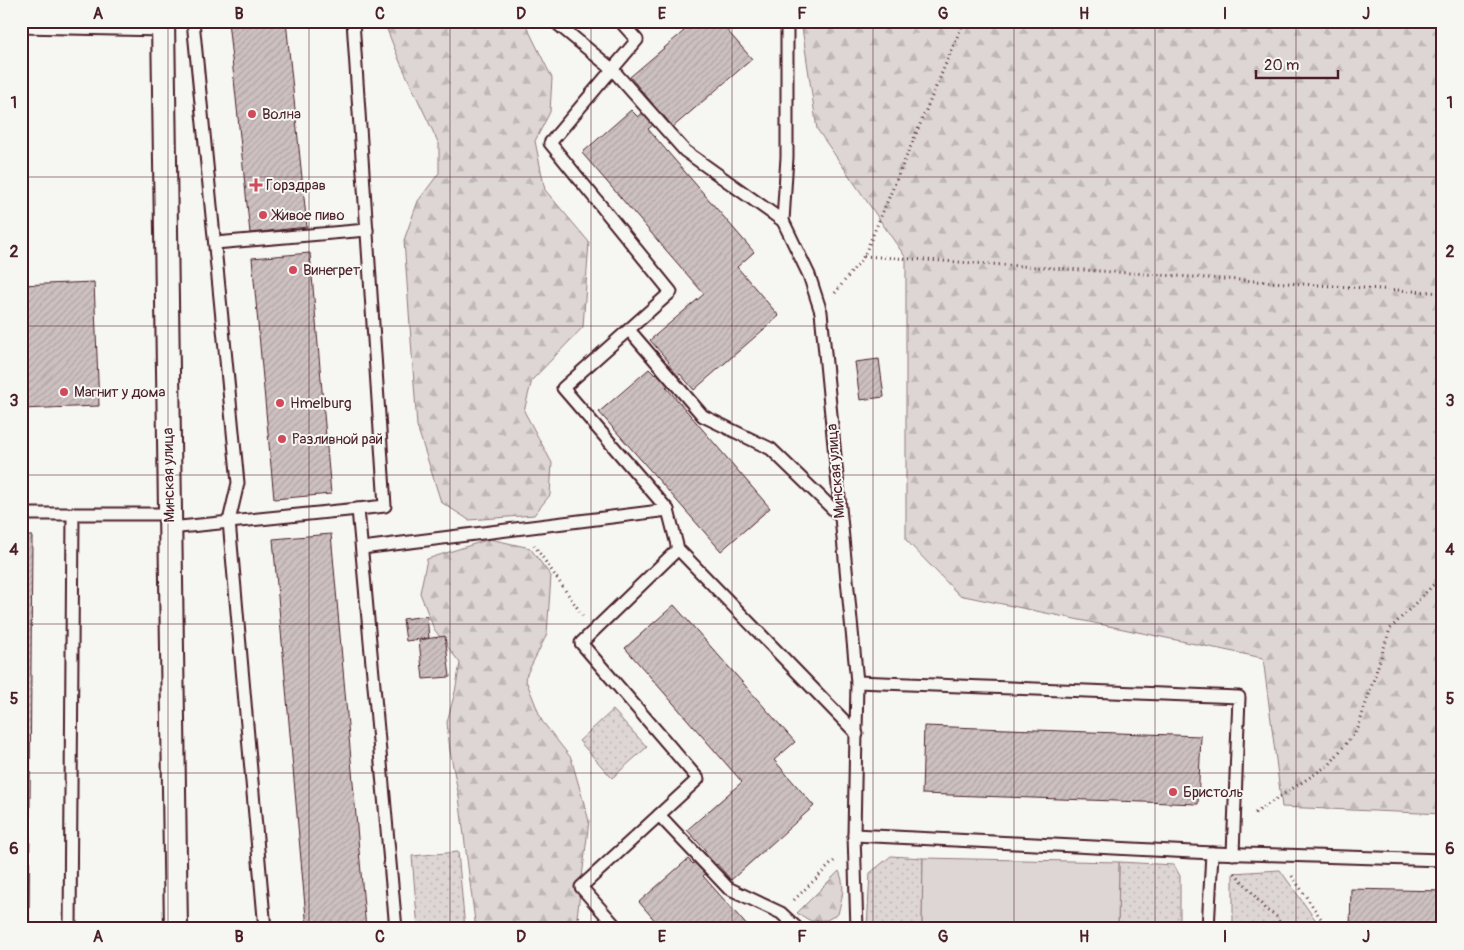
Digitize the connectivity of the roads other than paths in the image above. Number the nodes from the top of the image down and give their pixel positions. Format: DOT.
graph roads {
  1 [pos="193,21"];
  2 [pos="353,21"];
  3 [pos="554,21"];
  4 [pos="620,21"];
  5 [pos="788,21"];
  6 [pos="163,25"];
  7 [pos="21,27"];
  8 [pos="612,69"];
  9 [pos="783,221"];
  10 [pos="367,230"];
  11 [pos="215,243"];
  12 [pos="629,330"];
  13 [pos="358,509"];
  14 [pos="668,510"];
  15 [pos="21,514"];
  16 [pos="73,514"];
  17 [pos="840,516"];
  18 [pos="170,521"];
  19 [pos="229,521"];
  20 [pos="362,548"];
  21 [pos="678,549"];
  22 [pos="857,682"];
  23 [pos="857,734"];
  24 [pos="659,815"];
  25 [pos="854,839"];
  26 [pos="1215,853"];
  27 [pos="1233,854"];
  28 [pos="1443,860"];
  29 [pos="70,929"];
  30 [pos="176,929"];
  31 [pos="265,929"];
  32 [pos="396,929"];
  33 [pos="618,929"];
  34 [pos="798,929"];
  35 [pos="857,929"];
  36 [pos="1208,929"];
  1 -- 11 [label="lane"];
  2 -- 10 [label="lane"];
  3 -- 8 [label="lane"];
  4 -- 8 [label="lane"];
  5 -- 9 [label="lane, Минская улица"];
  6 -- 7 [label="lane"];
  6 -- 18 [label="street, Минская улица"];
  8 -- 9 [label="lane"];
  8 -- 12 [label="lane"];
  9 -- 17 [label="lane, Минская улица"];
  10 -- 11 [label="lane"];
  10 -- 13 [label="lane"];
  11 -- 19 [label="lane"];
  12 -- 14 [label="lane"];
  12 -- 17 [label="lane"];
  13 -- 19 [label="lane"];
  13 -- 20 [label="lane"];
  14 -- 20 [label="lane"];
  14 -- 21 [label="lane"];
  15 -- 16 [label="lane"];
  16 -- 18 [label="lane"];
  16 -- 29 [label="lane"];
  17 -- 22 [label="lane, Минская улица"];
  18 -- 19 [label="lane"];
  18 -- 30 [label="street, Минская улица"];
  19 -- 31 [label="lane"];
  20 -- 32 [label="lane"];
  21 -- 23 [label="lane"];
  21 -- 24 [label="lane"];
  22 -- 23 [label="lane, Минская улица"];
  22 -- 27 [label="lane"];
  23 -- 25 [label="lane, Минская улица"];
  24 -- 33 [label="lane"];
  24 -- 34 [label="lane"];
  25 -- 26 [label="lane"];
  25 -- 35 [label="lane, Минская улица"];
  26 -- 27 [label="lane"];
  26 -- 36 [label="lane"];
  27 -- 28 [label="lane"];
}
